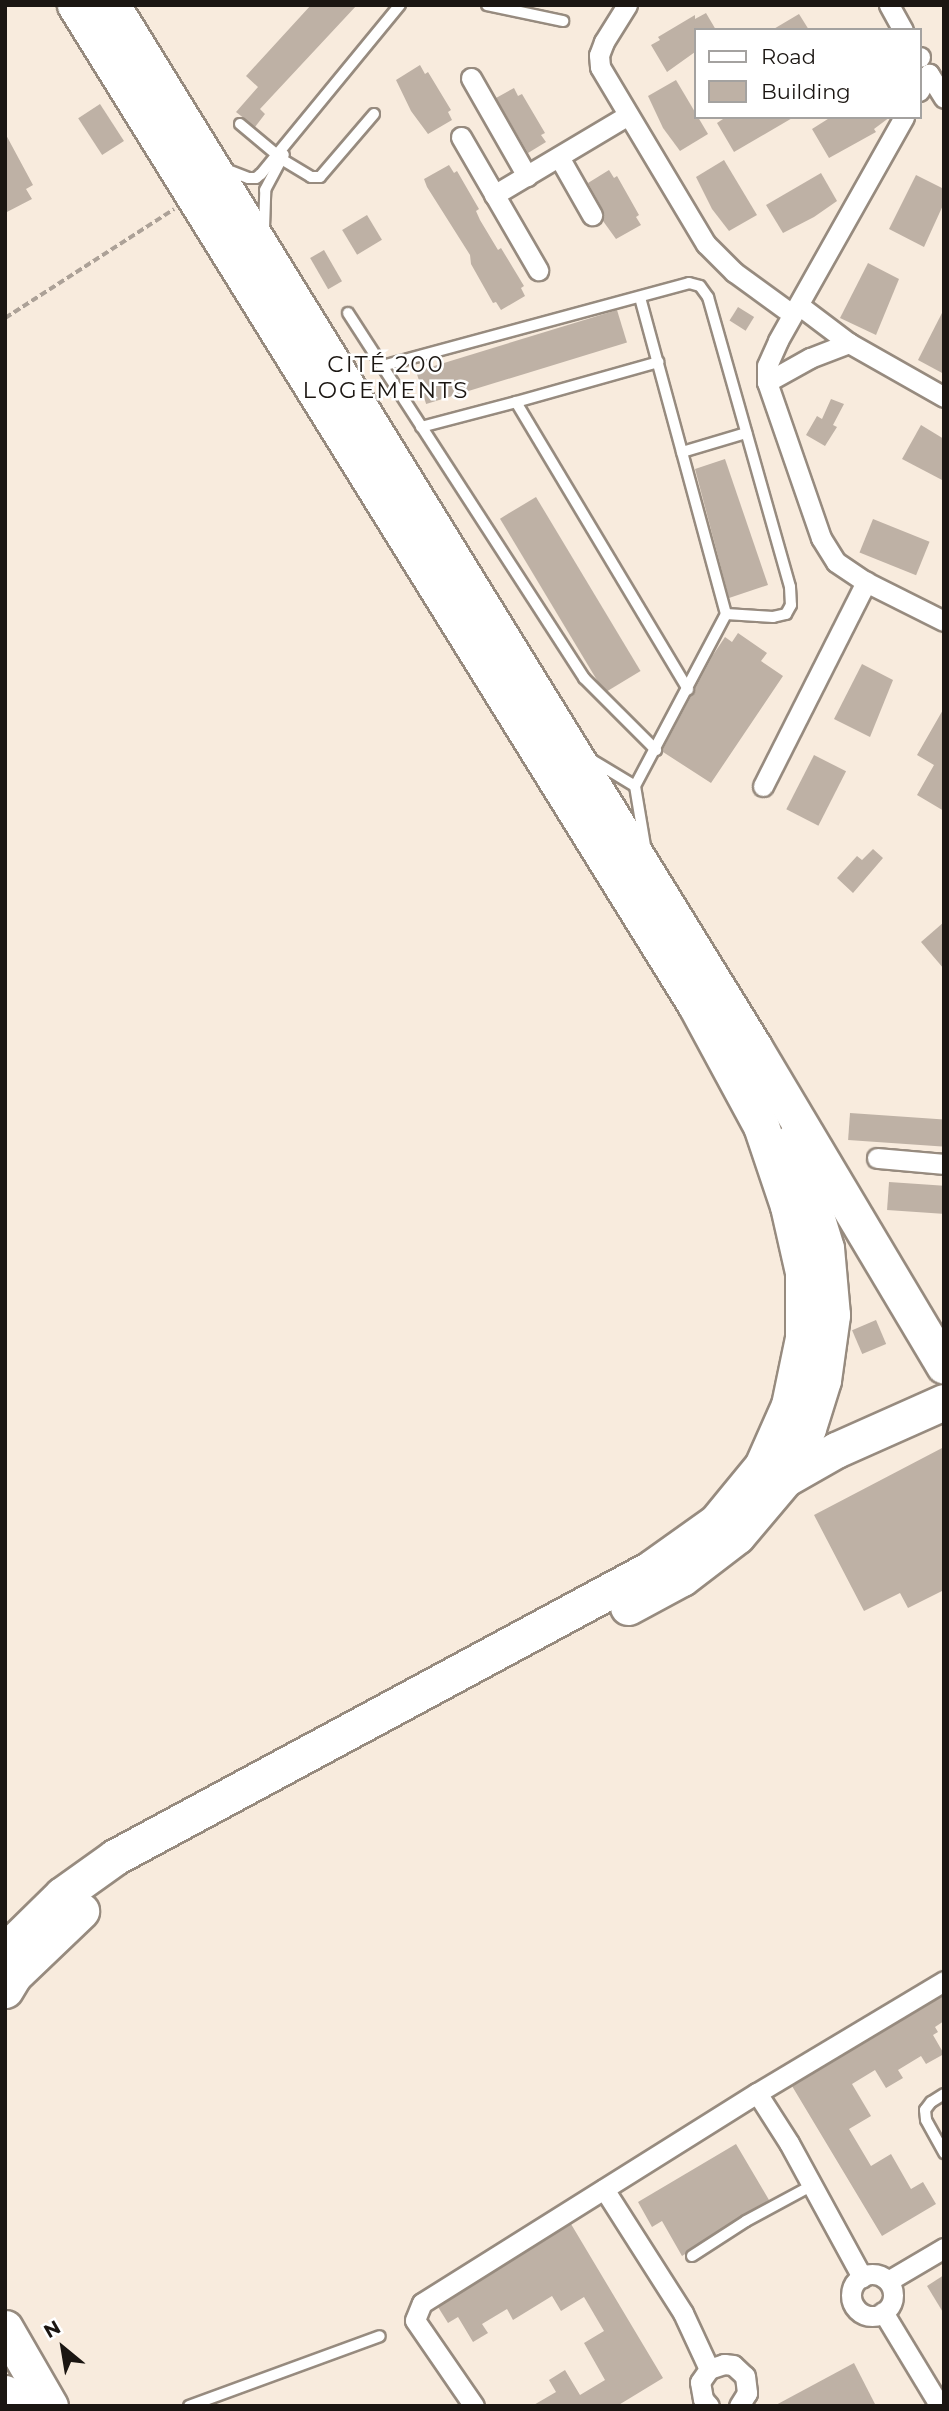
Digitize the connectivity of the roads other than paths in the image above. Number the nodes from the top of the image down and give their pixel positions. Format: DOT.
graph roads {
  1 [pos="75,5"];
  2 [pos="112,5"];
  3 [pos="400,5"];
  4 [pos="487,5"];
  5 [pos="627,5"];
  6 [pos="889,5"];
  7 [pos="563,21"];
  8 [pos="902,28"];
  9 [pos="471,78"];
  10 [pos="921,88"];
  11 [pos="944,98"];
  12 [pos="374,114"];
  13 [pos="628,115"];
  14 [pos="903,119"];
  15 [pos="240,124"];
  16 [pos="461,137"];
  17 [pos="279,158"];
  18 [pos="559,158"];
  19 [pos="209,163"];
  20 [pos="527,176"];
  21 [pos="494,195"];
  22 [pos="592,215"];
  23 [pos="267,257"];
  24 [pos="538,270"];
  25 [pos="640,297"];
  26 [pos="792,308"];
  27 [pos="348,313"];
  28 [pos="849,343"];
  29 [pos="658,362"];
  30 [pos="382,366"];
  31 [pos="767,382"];
  32 [pos="944,397"];
  33 [pos="516,402"];
  34 [pos="421,427"];
  35 [pos="746,433"];
  36 [pos="682,452"];
  37 [pos="866,582"];
  38 [pos="726,614"];
  39 [pos="944,621"];
  40 [pos="688,688"];
  41 [pos="567,744"];
  42 [pos="656,750"];
  43 [pos="635,786"];
  44 [pos="763,786"];
  45 [pos="652,881"];
  46 [pos="754,1047"];
  47 [pos="877,1158"];
  48 [pos="944,1164"];
  49 [pos="944,1366"];
  50 [pos="944,1402"];
  51 [pos="785,1479"];
  52 [pos="5,1951"];
  53 [pos="944,1981"];
  54 [pos="5,1990"];
  55 [pos="757,2093"];
  56 [pos="944,2094"];
  57 [pos="944,2153"];
  58 [pos="811,2186"];
  59 [pos="604,2189"];
  60 [pos="944,2248"];
  61 [pos="692,2256"];
  62 [pos="862,2277"];
  63 [pos="888,2281"];
  64 [pos="883,2312"];
  65 [pos="5,2328"];
  66 [pos="380,2336"];
  67 [pos="709,2369"];
  68 [pos="5,2393"];
  69 [pos="701,2403"];
  70 [pos="14,2406"];
  71 [pos="50,2406"];
  72 [pos="189,2406"];
  73 [pos="474,2406"];
  74 [pos="739,2406"];
  75 [pos="940,2406"];
  1 -- 52 [label="highway"];
  2 -- 19 [label="highway"];
  3 -- 17 [label="lane"];
  4 -- 7 [label="lane"];
  5 -- 13 [label="street"];
  6 -- 8 [label="street"];
  9 -- 20 [label="street"];
  10 -- 11 [label="street"];
  12 -- 17 [label="lane"];
  13 -- 18 [label="street"];
  13 -- 26 [label="street"];
  14 -- 26 [label="street"];
  15 -- 17 [label="lane"];
  16 -- 21 [label="street"];
  17 -- 19 [label="lane"];
  17 -- 23 [label="lane"];
  18 -- 20 [label="street"];
  18 -- 22 [label="street"];
  19 -- 23 [label="highway"];
  20 -- 21 [label="street"];
  21 -- 24 [label="street"];
  23 -- 41 [label="highway"];
  25 -- 29 [label="lane"];
  25 -- 30 [label="lane"];
  25 -- 35 [label="lane"];
  26 -- 28 [label="street"];
  26 -- 31 [label="street"];
  27 -- 30 [label="lane"];
  28 -- 31 [label="street"];
  28 -- 32 [label="street"];
  29 -- 33 [label="lane"];
  29 -- 36 [label="lane"];
  30 -- 34 [label="lane"];
  31 -- 37 [label="street"];
  33 -- 34 [label="lane"];
  33 -- 40 [label="lane"];
  34 -- 42 [label="lane"];
  35 -- 36 [label="lane"];
  35 -- 38 [label="lane"];
  36 -- 38 [label="lane"];
  37 -- 39 [label="street"];
  37 -- 44 [label="street"];
  38 -- 40 [label="lane"];
  40 -- 42 [label="lane"];
  41 -- 43 [label="lane"];
  41 -- 45 [label="highway"];
  42 -- 43 [label="lane"];
  43 -- 45 [label="lane"];
  45 -- 46 [label="highway"];
  46 -- 49 [label="highway"];
  46 -- 51 [label="highway"];
  47 -- 48 [label="street"];
  50 -- 51 [label="highway"];
  51 -- 54 [label="highway"];
  53 -- 55 [label="street"];
  55 -- 58 [label="street"];
  55 -- 59 [label="street"];
  56 -- 57 [label="lane"];
  58 -- 61 [label="lane"];
  58 -- 62 [label="street"];
  59 -- 67 [label="street"];
  59 -- 73 [label="street"];
  60 -- 63 [label="street"];
  62 -- 63 [label="street"];
  62 -- 64 [label="street"];
  63 -- 64 [label="street"];
  64 -- 75 [label="street"];
  65 -- 71 [label="highway"];
  66 -- 72 [label="lane"];
  67 -- 69 [label="street"];
  67 -- 74 [label="street"];
  68 -- 70 [label="highway"];
}
